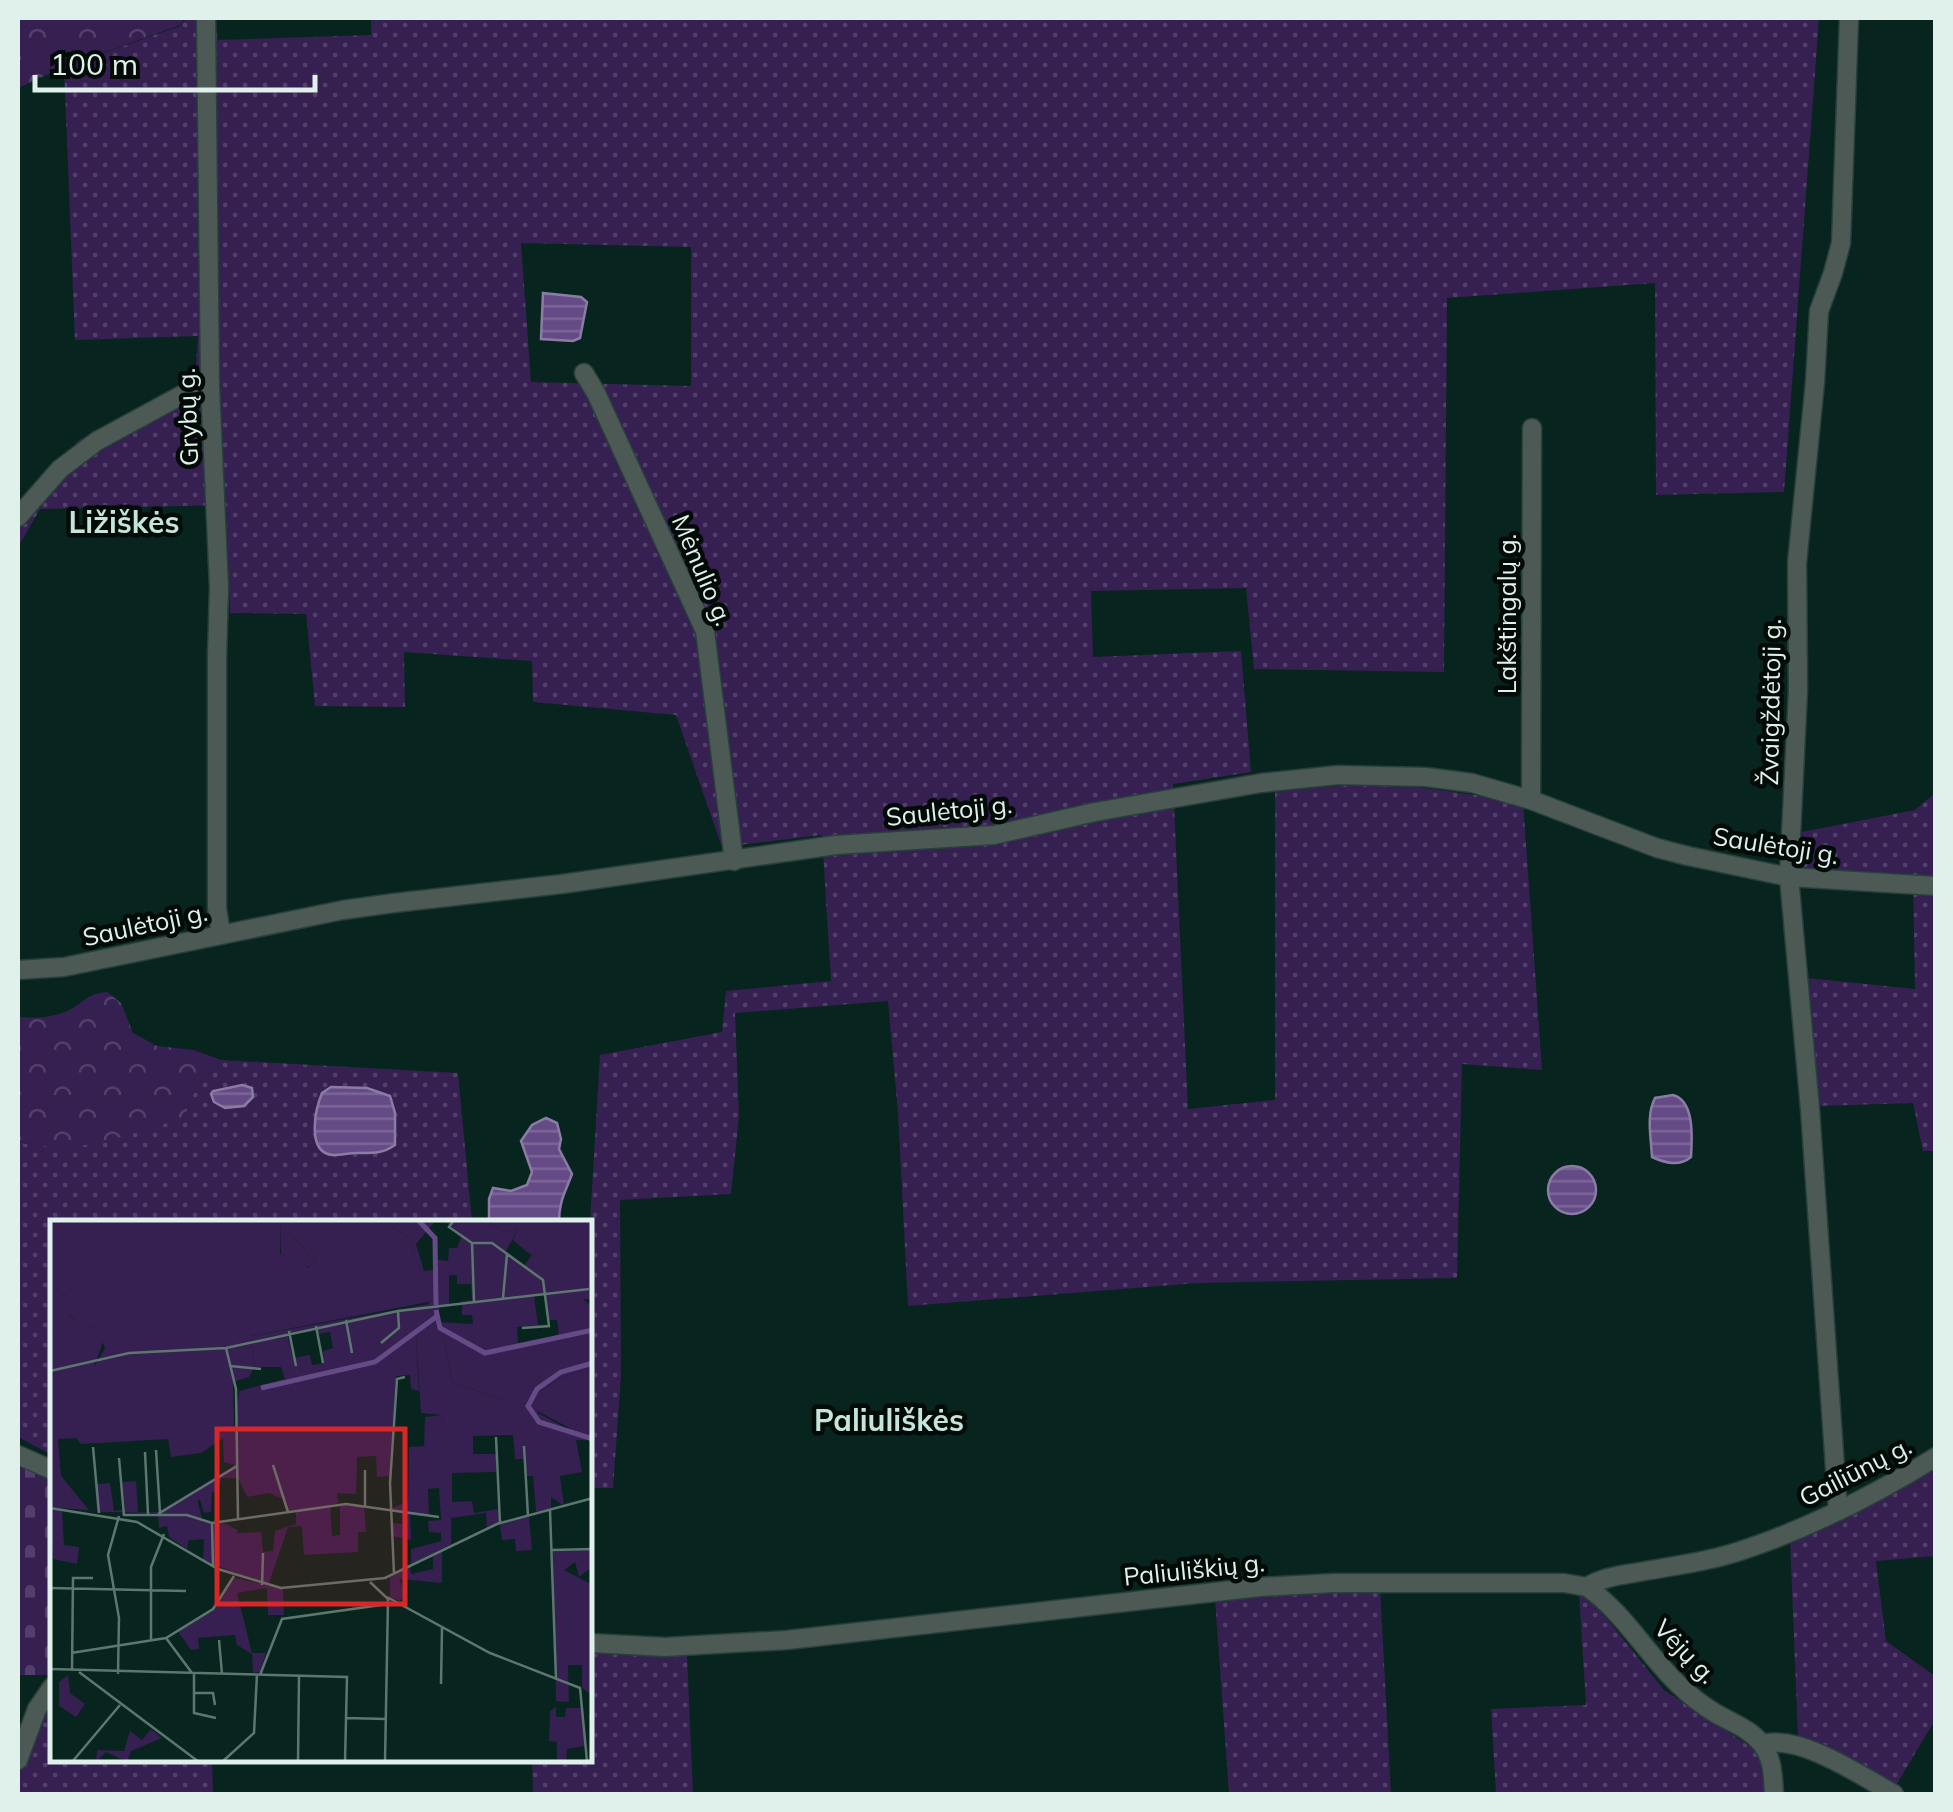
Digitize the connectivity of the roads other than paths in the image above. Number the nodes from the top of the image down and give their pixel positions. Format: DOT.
graph roads {
  1 [pos="206,18"];
  2 [pos="1849,18"];
  3 [pos="584,374"];
  4 [pos="210,386"];
  5 [pos="1532,428"];
  6 [pos="18,517"];
  7 [pos="1531,800"];
  8 [pos="734,861"];
  9 [pos="1789,877"];
  10 [pos="1936,886"];
  11 [pos="221,934"];
  12 [pos="18,970"];
  13 [pos="18,1455"];
  14 [pos="1936,1457"];
  15 [pos="50,1469"];
  16 [pos="1838,1511"];
  17 [pos="1796,1528"];
  18 [pos="1587,1587"];
  19 [pos="592,1643"];
  20 [pos="50,1690"];
  21 [pos="1762,1744"];
  22 [pos="18,1760"];
  23 [pos="1774,1794"];
  24 [pos="1894,1794"];
  1 -- 4 [label="street, Grybų g."];
  2 -- 9 [label="street, Žvaigždėtoji g."];
  3 -- 8 [label="street, Mėnulio g."];
  4 -- 6 [label="street"];
  4 -- 11 [label="street, Grybų g."];
  5 -- 7 [label="street, Lakštingalų g."];
  7 -- 8 [label="street, Saulėtoji g."];
  7 -- 9 [label="street, Saulėtoji g."];
  8 -- 11 [label="street, Saulėtoji g."];
  9 -- 10 [label="street, Saulėtoji g."];
  9 -- 16 [label="street, Žvaigždėtoji g."];
  11 -- 12 [label="street, Saulėtoji g."];
  13 -- 15 [label="street"];
  14 -- 16 [label="street, Gailiūnų g."];
  16 -- 17 [label="street, Gailiūnų g."];
  17 -- 18 [label="street, Paliuliškių g."];
  18 -- 19 [label="street, Paliuliškių g."];
  18 -- 21 [label="street, Vėjų g."];
  20 -- 22 [label="street"];
  21 -- 23 [label="street"];
  21 -- 24 [label="street"];
}
